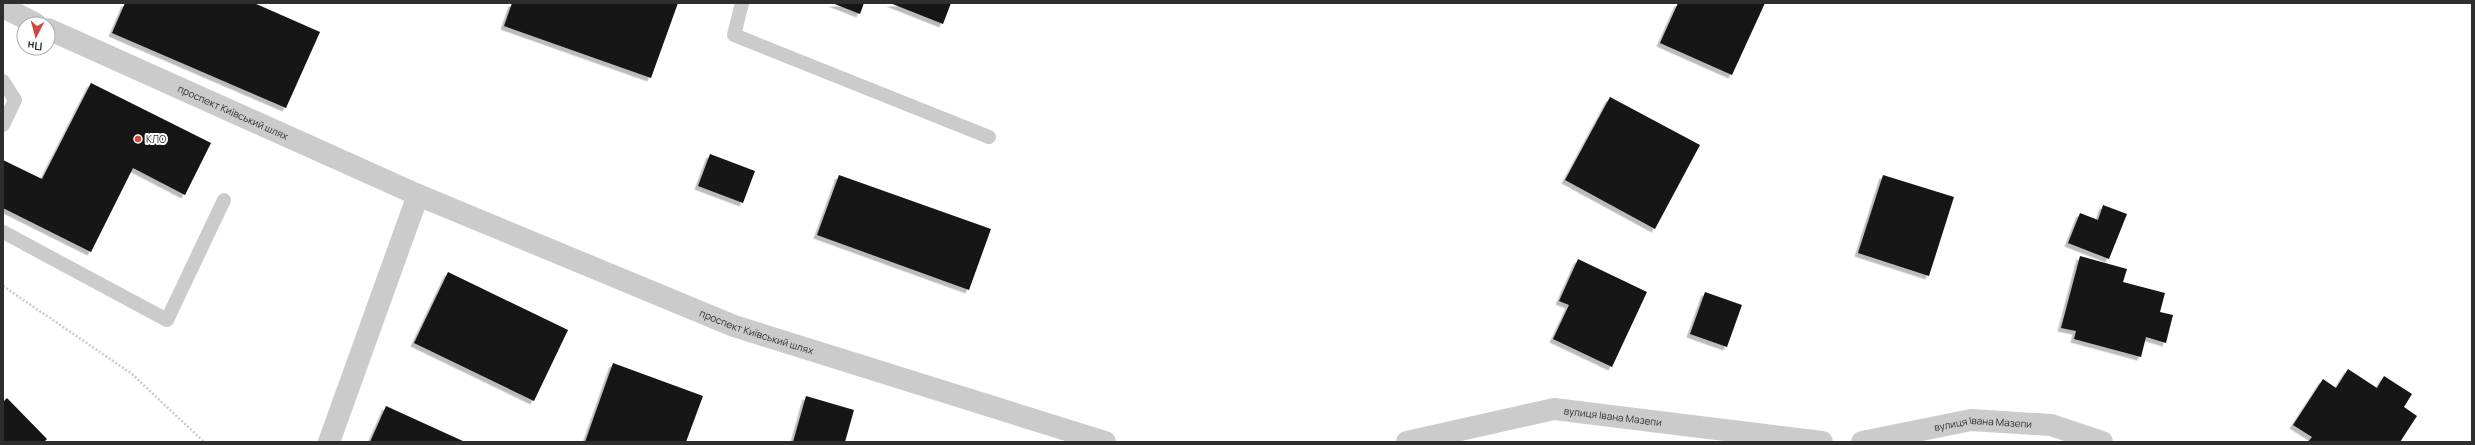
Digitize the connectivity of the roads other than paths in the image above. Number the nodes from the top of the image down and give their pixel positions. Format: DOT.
graph roads {
  1 [pos="742,3"];
  2 [pos="3,7"];
  3 [pos="20,16"];
  4 [pos="56,33"];
  5 [pos="3,81"];
  6 [pos="3,125"];
  7 [pos="989,138"];
  8 [pos="418,195"];
  9 [pos="224,200"];
  10 [pos="3,232"];
  11 [pos="2056,433"];
  12 [pos="330,442"];
  13 [pos="1105,442"];
  14 [pos="1407,442"];
  15 [pos="1822,442"];
  16 [pos="1862,442"];
  17 [pos="2102,442"];
  1 -- 7 [label="lane"];
  2 -- 3 [label="street"];
  4 -- 8 [label="street, проспект Київський шлях"];
  5 -- 6 [label="lane"];
  8 -- 12 [label="street"];
  8 -- 13 [label="street, проспект Київський шлях"];
  9 -- 10 [label="lane"];
  11 -- 16 [label="street, вулиця Івана Мазепи"];
  11 -- 17 [label="street, вулиця Івана Мазепи"];
  14 -- 15 [label="street, вулиця Івана Мазепи"];
}
